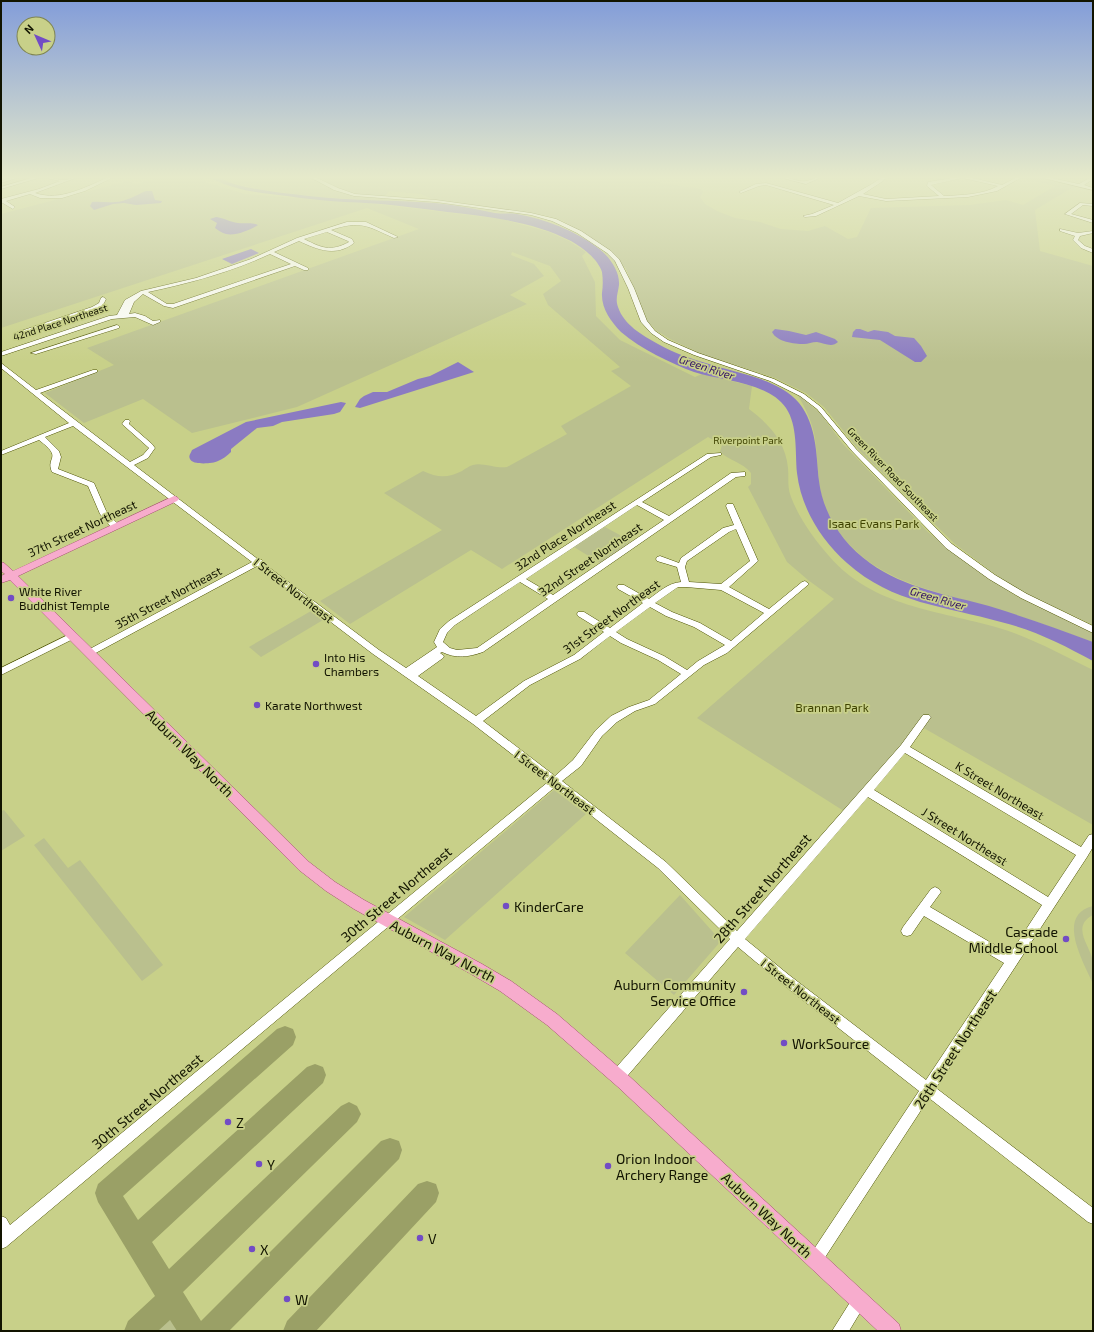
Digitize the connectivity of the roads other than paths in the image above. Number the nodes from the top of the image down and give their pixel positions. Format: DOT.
graph roads {
  1 [pos="346,238"];
  2 [pos="589,238"];
  3 [pos="1077,238"];
  4 [pos="299,239"];
  5 [pos="1093,251"];
  6 [pos="270,252"];
  7 [pos="295,264"];
  8 [pos="306,269"];
  9 [pos="143,292"];
  10 [pos="103,299"];
  11 [pos="57,320"];
  12 [pos="118,328"];
  13 [pos="70,329"];
  14 [pos="18,333"];
  15 [pos="82,338"];
  16 [pos="1,352"];
  17 [pos="34,353"];
  18 [pos="1,365"];
  19 [pos="95,371"];
  20 [pos="35,394"];
  21 [pos="126,421"];
  22 [pos="74,423"];
  23 [pos="40,437"];
  24 [pos="1,453"];
  25 [pos="719,454"];
  26 [pos="129,465"];
  27 [pos="742,474"];
  28 [pos="174,499"];
  29 [pos="637,502"];
  30 [pos="730,506"];
  31 [pos="669,519"];
  32 [pos="116,526"];
  33 [pos="739,526"];
  34 [pos="660,559"];
  35 [pos="259,562"];
  36 [pos="1,565"];
  37 [pos="681,566"];
  38 [pos="12,575"];
  39 [pos="520,578"];
  40 [pos="1,580"];
  41 [pos="686,584"];
  42 [pos="805,584"];
  43 [pos="621,587"];
  44 [pos="723,587"];
  45 [pos="553,599"];
  46 [pos="649,603"];
  47 [pos="770,613"];
  48 [pos="581,614"];
  49 [pos="1093,630"];
  50 [pos="610,632"];
  51 [pos="72,636"];
  52 [pos="732,645"];
  53 [pos="445,649"];
  54 [pos="89,653"];
  55 [pos="1,672"];
  56 [pos="409,674"];
  57 [pos="687,674"];
  58 [pos="926,717"];
  59 [pos="476,721"];
  60 [pos="904,748"];
  61 [pos="554,782"];
  62 [pos="867,791"];
  63 [pos="1093,838"];
  64 [pos="1083,854"];
  65 [pos="935,892"];
  66 [pos="1050,904"];
  67 [pos="923,909"];
  68 [pos="387,921"];
  69 [pos="907,931"];
  70 [pos="737,939"];
  71 [pos="1012,962"];
  72 [pos="618,1076"];
  73 [pos="928,1090"];
  74 [pos="1093,1217"];
  75 [pos="1,1223"];
  76 [pos="5,1239"];
  77 [pos="815,1260"];
  78 [pos="859,1301"];
  79 [pos="840,1331"];
  80 [pos="892,1331"];
  1 -- 4 [label="street"];
  2 -- 49 [label="street, Green River Road Southeast"];
  3 -- 5 [label="street"];
  4 -- 6 [label="street"];
  6 -- 7 [label="street"];
  6 -- 9 [label="street"];
  7 -- 8 [label="street"];
  7 -- 9 [label="street"];
  9 -- 13 [label="street, 42nd Place Northeast"];
  10 -- 11 [label="street"];
  11 -- 13 [label="street"];
  11 -- 14 [label="street"];
  12 -- 15 [label="street"];
  13 -- 15 [label="street"];
  13 -- 16 [label="street, 42nd Place Northeast"];
  15 -- 17 [label="street"];
  18 -- 20 [label="street, I Street Northeast"];
  19 -- 20 [label="street"];
  20 -- 22 [label="street, I Street Northeast"];
  21 -- 26 [label="street"];
  22 -- 23 [label="street"];
  22 -- 26 [label="street, I Street Northeast"];
  23 -- 24 [label="street"];
  23 -- 32 [label="street"];
  25 -- 29 [label="street, 32nd Place Northeast"];
  26 -- 28 [label="street, I Street Northeast"];
  27 -- 31 [label="street, 32nd Street Northeast"];
  28 -- 32 [label="main road, 37th Street Northeast"];
  28 -- 35 [label="street, I Street Northeast"];
  29 -- 31 [label="street"];
  29 -- 39 [label="street, 32nd Place Northeast"];
  30 -- 33 [label="street"];
  31 -- 45 [label="street, 32nd Street Northeast"];
  32 -- 38 [label="main road, 37th Street Northeast"];
  33 -- 37 [label="street"];
  33 -- 44 [label="street"];
  34 -- 37 [label="street"];
  35 -- 54 [label="street, 35th Street Northeast"];
  35 -- 56 [label="street, I Street Northeast"];
  36 -- 38 [label="main road, Auburn Way North"];
  37 -- 41 [label="street"];
  38 -- 40 [label="main road, 37th Street Northeast"];
  38 -- 51 [label="main road, Auburn Way North"];
  39 -- 45 [label="street"];
  39 -- 53 [label="street, 32nd Place Northeast"];
  41 -- 44 [label="street"];
  41 -- 46 [label="street, 31st Street Northeast"];
  42 -- 47 [label="street, 30th Street Northeast"];
  43 -- 46 [label="street"];
  44 -- 47 [label="street"];
  45 -- 53 [label="street, 32nd Street Northeast"];
  46 -- 50 [label="street, 31st Street Northeast"];
  46 -- 52 [label="street"];
  47 -- 52 [label="street, 30th Street Northeast"];
  48 -- 50 [label="street"];
  50 -- 57 [label="street"];
  50 -- 59 [label="street, 31st Street Northeast"];
  51 -- 54 [label="main road, Auburn Way North"];
  51 -- 55 [label="street"];
  52 -- 57 [label="street, 30th Street Northeast"];
  53 -- 56 [label="street"];
  54 -- 68 [label="main road, Auburn Way North"];
  56 -- 59 [label="street, I Street Northeast"];
  57 -- 61 [label="street, 30th Street Northeast"];
  58 -- 60 [label="street, 28th Street Northeast"];
  59 -- 61 [label="street, I Street Northeast"];
  60 -- 62 [label="street, 28th Street Northeast"];
  60 -- 64 [label="street, K Street Northeast"];
  61 -- 68 [label="street, 30th Street Northeast"];
  61 -- 70 [label="street, I Street Northeast"];
  62 -- 66 [label="street, J Street Northeast"];
  62 -- 70 [label="street, 28th Street Northeast"];
  63 -- 64 [label="street, 26th Street Northeast"];
  64 -- 66 [label="street, 26th Street Northeast"];
  65 -- 67 [label="street"];
  66 -- 71 [label="street, 26th Street Northeast"];
  67 -- 69 [label="street"];
  67 -- 71 [label="street"];
  68 -- 72 [label="main road, Auburn Way North"];
  68 -- 76 [label="street, 30th Street Northeast"];
  70 -- 72 [label="street, 28th Street Northeast"];
  70 -- 73 [label="street, I Street Northeast"];
  71 -- 73 [label="street, 26th Street Northeast"];
  72 -- 77 [label="main road, Auburn Way North"];
  73 -- 74 [label="street, I Street Northeast"];
  73 -- 77 [label="street, 26th Street Northeast"];
  75 -- 76 [label="street"];
  77 -- 78 [label="main road, Auburn Way North"];
  78 -- 79 [label="street"];
  78 -- 80 [label="main road, Auburn Way North"];
}
